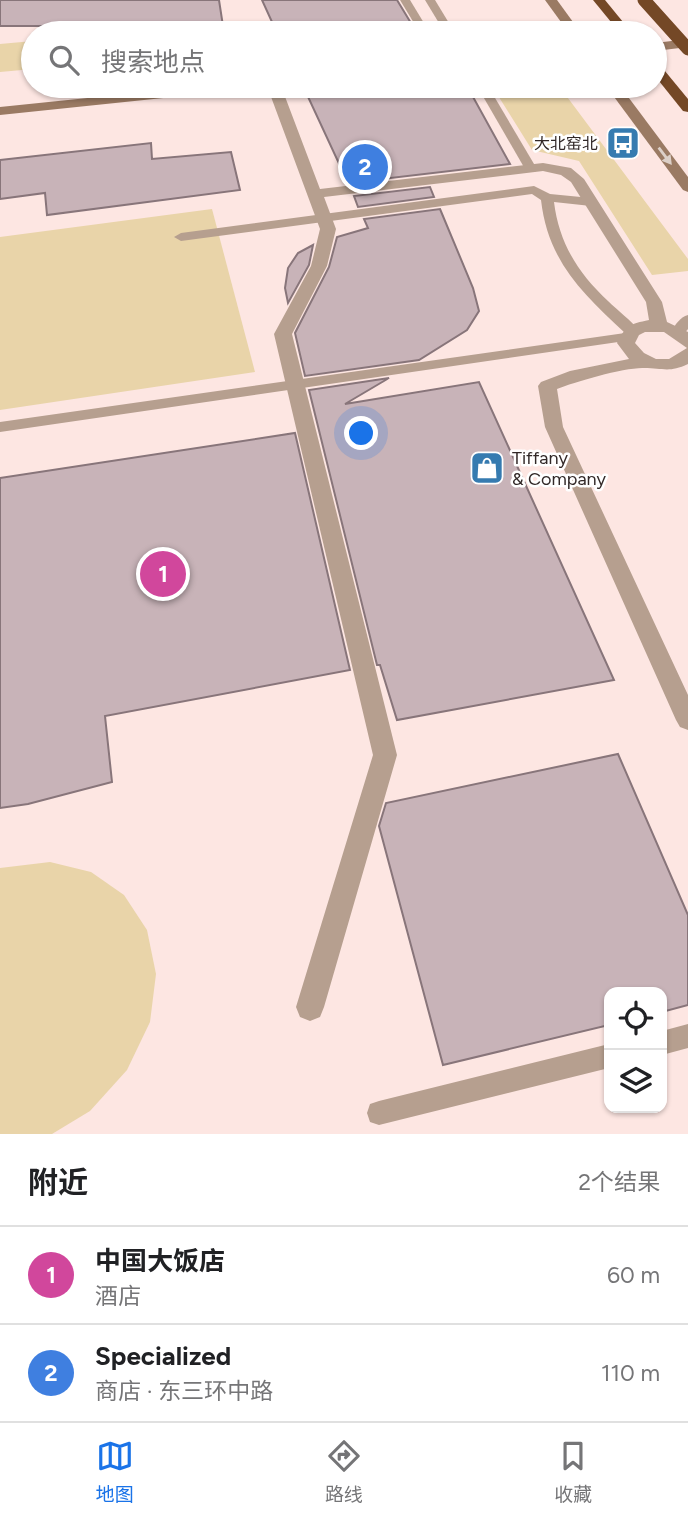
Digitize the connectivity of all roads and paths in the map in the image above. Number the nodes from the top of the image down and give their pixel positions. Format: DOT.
graph roads {
  1 [pos="405,0"];
  2 [pos="430,0"];
  3 [pos="551,0"];
  4 [pos="599,0"];
  5 [pos="644,0"];
  6 [pos="418,21"];
  7 [pos="443,21"];
  8 [pos="566,21"];
  9 [pos="616,21"];
  10 [pos="663,21"];
  11 [pos="667,26"];
  12 [pos="688,43"];
  13 [pos="667,46"];
  14 [pos="688,49"];
  15 [pos="667,83"];
  16 [pos="125,98"];
  17 [pos="278,98"];
  18 [pos="489,98"];
  19 [pos="622,98"];
  20 [pos="688,108"];
  21 [pos="0,111"];
  22 [pos="527,169"];
  23 [pos="688,187"];
  24 [pos="534,190"];
  25 [pos="314,194"];
  26 [pos="547,198"];
  27 [pos="591,202"];
  28 [pos="323,218"];
  29 [pos="181,237"];
  30 [pos="659,326"];
  31 [pos="685,332"];
  32 [pos="629,334"];
  33 [pos="688,355"];
  34 [pos="645,362"];
  35 [pos="296,384"];
  36 [pos="0,428"];
  37 [pos="688,720"];
  38 [pos="310,1007"];
  39 [pos="688,1036"];
  40 [pos="667,1042"];
  41 [pos="604,1057"];
  42 [pos="379,1113"];
  1 -- 6 [label="lane"];
  2 -- 7 [label="lane"];
  3 -- 8 [label="street"];
  4 -- 9 [label="highway"];
  5 -- 10 [label="highway, bridge"];
  11 -- 14 [label="highway, bridge"];
  12 -- 13 [label="street"];
  15 -- 20 [label="highway"];
  16 -- 21 [label="street"];
  17 -- 25 [label="street"];
  18 -- 22 [label="lane"];
  19 -- 23 [label="street, one-way"];
  22 -- 24 [label="lane"];
  22 -- 25 [label="street"];
  22 -- 27 [label="street"];
  24 -- 26 [label="lane"];
  24 -- 28 [label="lane"];
  25 -- 28 [label="street"];
  26 -- 27 [label="lane"];
  26 -- 32 [label="lane"];
  27 -- 30 [label="street"];
  28 -- 29 [label="lane"];
  28 -- 35 [label="street"];
  30 -- 31 [label="street"];
  30 -- 32 [label="street"];
  32 -- 34 [label="street"];
  32 -- 35 [label="lane"];
  33 -- 34 [label="street"];
  34 -- 37 [label="street"];
  35 -- 36 [label="lane"];
  35 -- 38 [label="street"];
  39 -- 40 [label="lane"];
  41 -- 42 [label="lane"];
}
